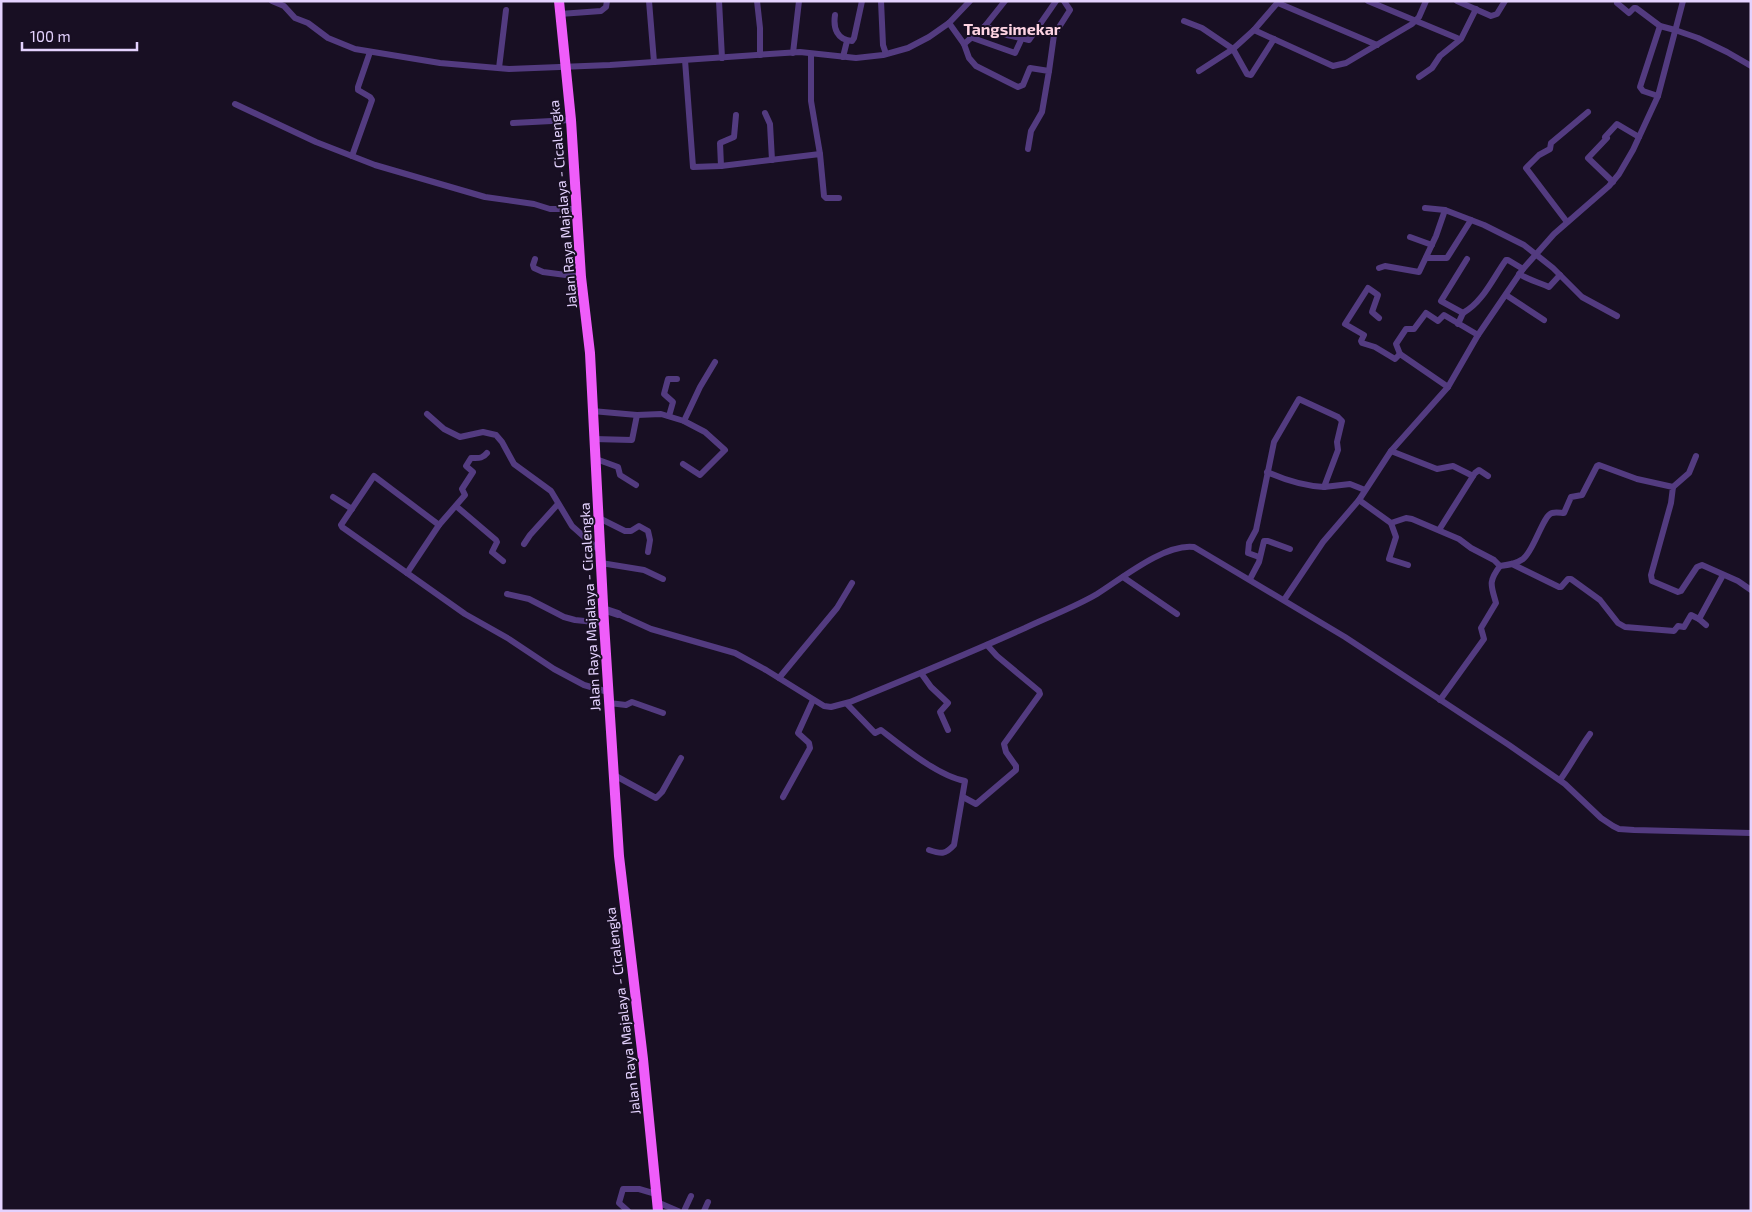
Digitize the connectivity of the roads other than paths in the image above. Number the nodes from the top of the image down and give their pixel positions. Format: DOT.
graph roads {
  1 [pos="272,1"];
  2 [pos="559,1"];
  3 [pos="607,1"];
  4 [pos="649,1"];
  5 [pos="719,1"];
  6 [pos="757,1"];
  7 [pos="799,1"];
  8 [pos="862,1"];
  9 [pos="881,1"];
  10 [pos="970,1"];
  11 [pos="1005,1"];
  12 [pos="1056,1"];
  13 [pos="1064,1"];
  14 [pos="1368,1"];
  15 [pos="1426,1"];
  16 [pos="1457,1"];
  17 [pos="1505,1"];
  18 [pos="1683,1"];
  19 [pos="1278,2"];
  20 [pos="1617,3"];
  21 [pos="1476,9"];
  22 [pos="506,10"];
  23 [pos="560,14"];
  24 [pos="835,15"];
  25 [pos="1416,21"];
  26 [pos="1184,22"];
  27 [pos="949,23"];
  28 [pos="985,26"];
  29 [pos="1660,26"];
  30 [pos="1254,30"];
  31 [pos="1675,30"];
  32 [pos="970,37"];
  33 [pos="1022,38"];
  34 [pos="1457,38"];
  35 [pos="1274,39"];
  36 [pos="847,41"];
  37 [pos="964,44"];
  38 [pos="1377,45"];
  39 [pos="1233,49"];
  40 [pos="370,52"];
  41 [pos="793,53"];
  42 [pos="811,54"];
  43 [pos="886,54"];
  44 [pos="760,56"];
  45 [pos="843,57"];
  46 [pos="722,58"];
  47 [pos="685,60"];
  48 [pos="654,62"];
  49 [pos="1751,66"];
  50 [pos="565,67"];
  51 [pos="499,68"];
  52 [pos="1049,71"];
  53 [pos="1199,71"];
  54 [pos="1419,77"];
  55 [pos="1658,96"];
  56 [pos="235,104"];
  57 [pos="1588,112"];
  58 [pos="765,113"];
  59 [pos="736,115"];
  60 [pos="571,120"];
  61 [pos="513,122"];
  62 [pos="1639,137"];
  63 [pos="1028,149"];
  64 [pos="820,154"];
  65 [pos="352,156"];
  66 [pos="772,160"];
  67 [pos="721,166"];
  68 [pos="1612,182"];
  69 [pos="839,198"];
  70 [pos="1425,208"];
  71 [pos="575,209"];
  72 [pos="1445,210"];
  73 [pos="1471,220"];
  74 [pos="1568,222"];
  75 [pos="1410,237"];
  76 [pos="1432,244"];
  77 [pos="1535,254"];
  78 [pos="1426,258"];
  79 [pos="535,259"];
  80 [pos="1467,260"];
  81 [pos="1379,268"];
  82 [pos="1521,271"];
  83 [pos="1560,275"];
  84 [pos="581,277"];
  85 [pos="1506,295"];
  86 [pos="1464,314"];
  87 [pos="1617,316"];
  88 [pos="1379,318"];
  89 [pos="1544,320"];
  90 [pos="1458,324"];
  91 [pos="1478,335"];
  92 [pos="1400,354"];
  93 [pos="715,362"];
  94 [pos="677,379"];
  95 [pos="1448,387"];
  96 [pos="592,411"];
  97 [pos="427,414"];
  98 [pos="637,415"];
  99 [pos="669,416"];
  100 [pos="684,421"];
  101 [pos="594,439"];
  102 [pos="1390,451"];
  103 [pos="487,453"];
  104 [pos="1696,456"];
  105 [pos="596,459"];
  106 [pos="683,464"];
  107 [pos="1267,472"];
  108 [pos="1473,476"];
  109 [pos="1488,476"];
  110 [pos="636,485"];
  111 [pos="1324,487"];
  112 [pos="1672,487"];
  113 [pos="1365,490"];
  114 [pos="333,497"];
  115 [pos="1359,500"];
  116 [pos="558,504"];
  117 [pos="456,506"];
  118 [pos="352,509"];
  119 [pos="599,518"];
  120 [pos="1391,523"];
  121 [pos="439,525"];
  122 [pos="1439,530"];
  123 [pos="600,541"];
  124 [pos="524,544"];
  125 [pos="1290,548"];
  126 [pos="648,552"];
  127 [pos="1259,557"];
  128 [pos="503,561"];
  129 [pos="601,563"];
  130 [pos="1512,564"];
  131 [pos="1408,566"];
  132 [pos="1500,566"];
  133 [pos="407,573"];
  134 [pos="1723,575"];
  135 [pos="1123,577"];
  136 [pos="663,579"];
  137 [pos="1250,580"];
  138 [pos="852,583"];
  139 [pos="1751,590"];
  140 [pos="507,594"];
  141 [pos="1284,600"];
  142 [pos="603,609"];
  143 [pos="618,614"];
  144 [pos="1177,614"];
  145 [pos="1700,619"];
  146 [pos="604,623"];
  147 [pos="1706,625"];
  148 [pos="987,644"];
  149 [pos="921,673"];
  150 [pos="779,678"];
  151 [pos="608,692"];
  152 [pos="813,700"];
  153 [pos="1440,700"];
  154 [pos="609,703"];
  155 [pos="847,704"];
  156 [pos="663,713"];
  157 [pos="948,730"];
  158 [pos="1590,734"];
  159 [pos="681,758"];
  160 [pos="614,775"];
  161 [pos="1560,780"];
  162 [pos="784,797"];
  163 [pos="963,797"];
  164 [pos="1751,833"];
  165 [pos="929,850"];
  166 [pos="691,1196"];
  167 [pos="657,1202"];
  168 [pos="708,1202"];
  169 [pos="628,1211"];
  170 [pos="678,1211"];
  171 [pos="684,1211"];
  172 [pos="704,1211"];
  1 -- 40 [label="street"];
  2 -- 23 [label="main road, Jalan Raya Majalaya - Cicalengka"];
  3 -- 23 [label="street"];
  4 -- 48 [label="street"];
  5 -- 46 [label="street"];
  6 -- 44 [label="street"];
  7 -- 41 [label="street"];
  8 -- 36 [label="street"];
  9 -- 43 [label="street"];
  10 -- 27 [label="street"];
  11 -- 28 [label="street"];
  12 -- 33 [label="street"];
  13 -- 52 [label="street"];
  14 -- 25 [label="street"];
  15 -- 25 [label="street"];
  16 -- 21 [label="street"];
  17 -- 21 [label="street"];
  18 -- 31 [label="street"];
  19 -- 30 [label="street"];
  19 -- 38 [label="street"];
  20 -- 29 [label="street"];
  21 -- 54 [label="street"];
  22 -- 51 [label="street"];
  23 -- 50 [label="main road, Jalan Raya Majalaya - Cicalengka"];
  24 -- 36 [label="street"];
  25 -- 34 [label="street"];
  25 -- 38 [label="street"];
  26 -- 39 [label="street"];
  27 -- 37 [label="street"];
  27 -- 43 [label="street"];
  28 -- 32 [label="street"];
  28 -- 33 [label="street"];
  29 -- 31 [label="street"];
  29 -- 55 [label="street"];
  30 -- 35 [label="street"];
  30 -- 39 [label="street"];
  31 -- 49 [label="street"];
  31 -- 55 [label="street"];
  32 -- 33 [label="street"];
  32 -- 37 [label="street"];
  35 -- 38 [label="street"];
  35 -- 39 [label="street"];
  36 -- 45 [label="street"];
  37 -- 52 [label="street"];
  39 -- 53 [label="street"];
  40 -- 51 [label="street"];
  40 -- 65 [label="street"];
  41 -- 42 [label="street"];
  41 -- 44 [label="street"];
  42 -- 45 [label="street"];
  42 -- 64 [label="street"];
  43 -- 45 [label="street"];
  44 -- 46 [label="street"];
  46 -- 47 [label="street"];
  47 -- 48 [label="street"];
  47 -- 67 [label="street"];
  48 -- 50 [label="street"];
  50 -- 51 [label="street"];
  50 -- 60 [label="main road, Jalan Raya Majalaya - Cicalengka"];
  52 -- 63 [label="street"];
  55 -- 62 [label="street"];
  56 -- 65 [label="street"];
  57 -- 74 [label="street"];
  58 -- 66 [label="street"];
  59 -- 67 [label="street"];
  60 -- 61 [label="street"];
  60 -- 71 [label="main road, Jalan Raya Majalaya - Cicalengka"];
  62 -- 68 [label="street"];
  62 -- 68 [label="street"];
  64 -- 66 [label="street"];
  64 -- 69 [label="street"];
  65 -- 71 [label="street"];
  66 -- 67 [label="street"];
  68 -- 74 [label="street"];
  70 -- 72 [label="street"];
  71 -- 84 [label="main road, Jalan Raya Majalaya - Cicalengka"];
  72 -- 73 [label="street"];
  72 -- 76 [label="street"];
  73 -- 77 [label="street"];
  73 -- 78 [label="street"];
  74 -- 77 [label="street"];
  75 -- 76 [label="street"];
  76 -- 78 [label="street"];
  77 -- 82 [label="street"];
  77 -- 83 [label="street"];
  78 -- 81 [label="street"];
  79 -- 84 [label="street"];
  80 -- 86 [label="street"];
  82 -- 83 [label="street"];
  82 -- 85 [label="street"];
  82 -- 86 [label="street"];
  83 -- 87 [label="street"];
  84 -- 96 [label="main road, Jalan Raya Majalaya - Cicalengka"];
  85 -- 89 [label="street"];
  85 -- 91 [label="street"];
  86 -- 90 [label="street"];
  88 -- 92 [label="street"];
  90 -- 91 [label="street"];
  90 -- 92 [label="street"];
  91 -- 95 [label="street"];
  92 -- 95 [label="street"];
  93 -- 100 [label="street"];
  94 -- 99 [label="street"];
  95 -- 102 [label="street"];
  96 -- 98 [label="street"];
  96 -- 101 [label="main road, Jalan Raya Majalaya - Cicalengka"];
  97 -- 116 [label="street"];
  98 -- 99 [label="street"];
  98 -- 101 [label="street"];
  99 -- 100 [label="street"];
  100 -- 106 [label="street"];
  101 -- 105 [label="main road, Jalan Raya Majalaya - Cicalengka"];
  102 -- 108 [label="street"];
  102 -- 113 [label="street"];
  103 -- 117 [label="street"];
  104 -- 112 [label="street"];
  105 -- 110 [label="street"];
  105 -- 119 [label="main road, Jalan Raya Majalaya - Cicalengka"];
  107 -- 111 [label="street"];
  107 -- 111 [label="street"];
  107 -- 127 [label="street"];
  108 -- 109 [label="street"];
  108 -- 122 [label="street"];
  111 -- 113 [label="street"];
  112 -- 130 [label="street"];
  112 -- 134 [label="street"];
  113 -- 115 [label="street"];
  114 -- 118 [label="street"];
  115 -- 120 [label="street"];
  115 -- 141 [label="street"];
  116 -- 123 [label="street"];
  116 -- 124 [label="street"];
  117 -- 121 [label="street"];
  117 -- 128 [label="street"];
  118 -- 121 [label="street"];
  118 -- 133 [label="street"];
  119 -- 123 [label="main road, Jalan Raya Majalaya - Cicalengka"];
  119 -- 126 [label="street"];
  120 -- 122 [label="street"];
  120 -- 131 [label="street"];
  121 -- 133 [label="street"];
  122 -- 132 [label="street"];
  123 -- 129 [label="main road, Jalan Raya Majalaya - Cicalengka"];
  125 -- 127 [label="street"];
  127 -- 137 [label="street"];
  129 -- 136 [label="street"];
  129 -- 142 [label="main road, Jalan Raya Majalaya - Cicalengka"];
  130 -- 132 [label="street"];
  130 -- 145 [label="street"];
  132 -- 153 [label="street"];
  133 -- 151 [label="street"];
  134 -- 139 [label="street"];
  134 -- 145 [label="street"];
  135 -- 137 [label="street"];
  135 -- 144 [label="street"];
  135 -- 148 [label="street"];
  137 -- 141 [label="street"];
  138 -- 150 [label="street"];
  140 -- 146 [label="street"];
  141 -- 153 [label="street"];
  142 -- 143 [label="street"];
  142 -- 146 [label="main road, Jalan Raya Majalaya - Cicalengka"];
  143 -- 150 [label="street"];
  145 -- 147 [label="street"];
  146 -- 151 [label="main road, Jalan Raya Majalaya - Cicalengka"];
  148 -- 149 [label="street"];
  148 -- 163 [label="street"];
  149 -- 155 [label="street"];
  149 -- 157 [label="street"];
  150 -- 152 [label="street"];
  151 -- 154 [label="main road, Jalan Raya Majalaya - Cicalengka"];
  152 -- 155 [label="street"];
  152 -- 162 [label="street"];
  153 -- 161 [label="street"];
  154 -- 156 [label="street"];
  154 -- 160 [label="main road, Jalan Raya Majalaya - Cicalengka"];
  155 -- 163 [label="street"];
  158 -- 161 [label="street"];
  159 -- 160 [label="street"];
  160 -- 167 [label="main road, Jalan Raya Majalaya - Cicalengka"];
  161 -- 164 [label="street"];
  163 -- 165 [label="street"];
  166 -- 171 [label="street"];
  167 -- 169 [label="street"];
  167 -- 170 [label="street"];
  168 -- 172 [label="street"];
}
